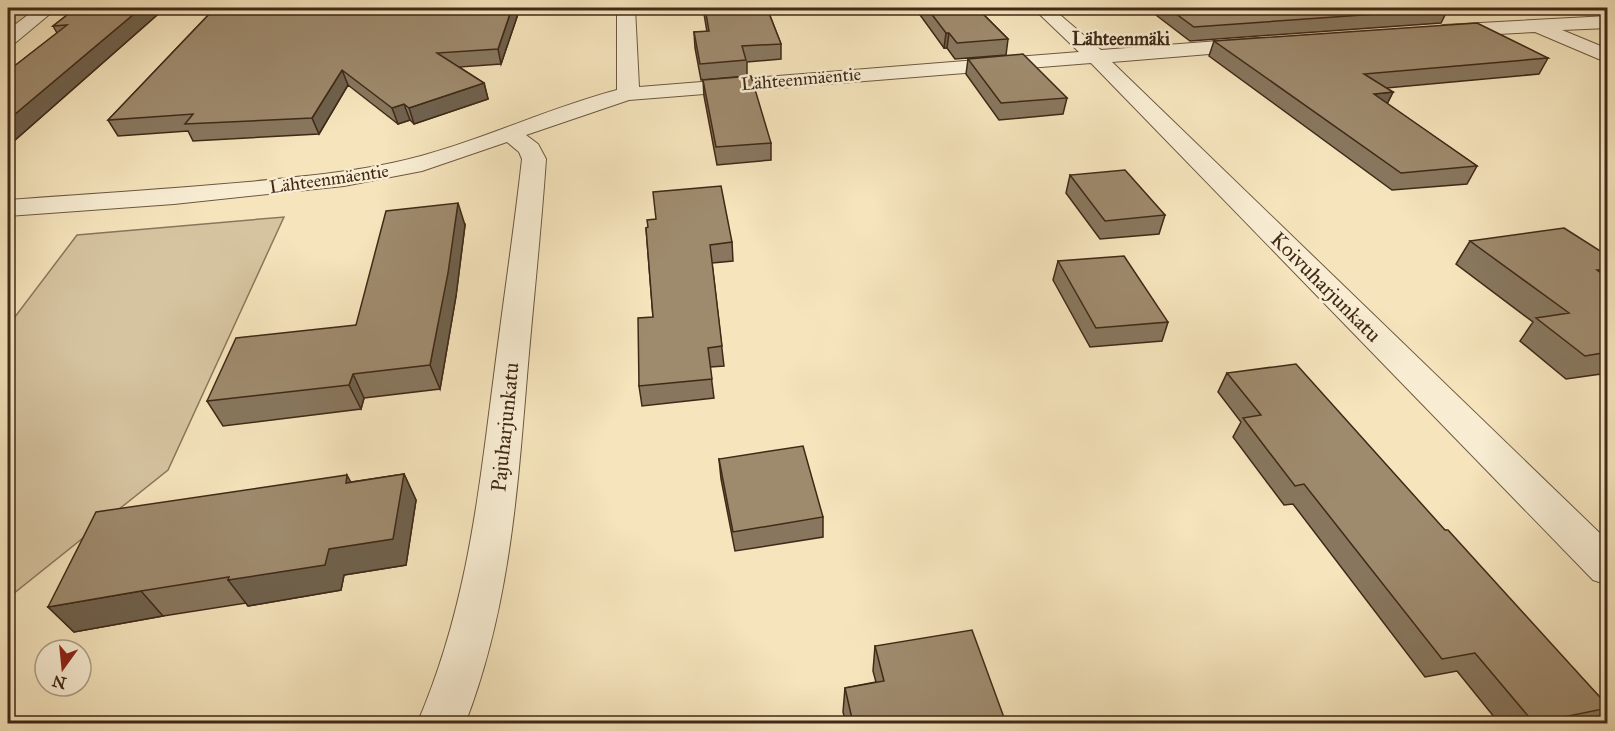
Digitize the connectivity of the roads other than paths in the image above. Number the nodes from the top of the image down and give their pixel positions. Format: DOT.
graph roads {
  1 [pos="48,8"];
  2 [pos="626,8"];
  3 [pos="1042,8"];
  4 [pos="1502,11"];
  5 [pos="1608,22"];
  6 [pos="1533,25"];
  7 [pos="1426,32"];
  8 [pos="8,39"];
  9 [pos="1284,42"];
  10 [pos="1095,56"];
  11 [pos="1608,57"];
  12 [pos="628,94"];
  13 [pos="511,134"];
  14 [pos="8,208"];
  15 [pos="1608,568"];
  16 [pos="441,723"];
  1 -- 8 [label="street"];
  2 -- 12 [label="street"];
  3 -- 10 [label="street, Koivuharjunkatu"];
  4 -- 6 [label="street"];
  5 -- 6 [label="street"];
  6 -- 7 [label="street"];
  6 -- 11 [label="street"];
  9 -- 10 [label="street, Lähteenmäentie"];
  10 -- 12 [label="street, Lähteenmäentie"];
  10 -- 15 [label="street, Koivuharjunkatu"];
  12 -- 13 [label="street, Lähteenmäentie"];
  13 -- 14 [label="street, Lähteenmäentie"];
  13 -- 16 [label="street, Pajuharjunkatu"];
}
